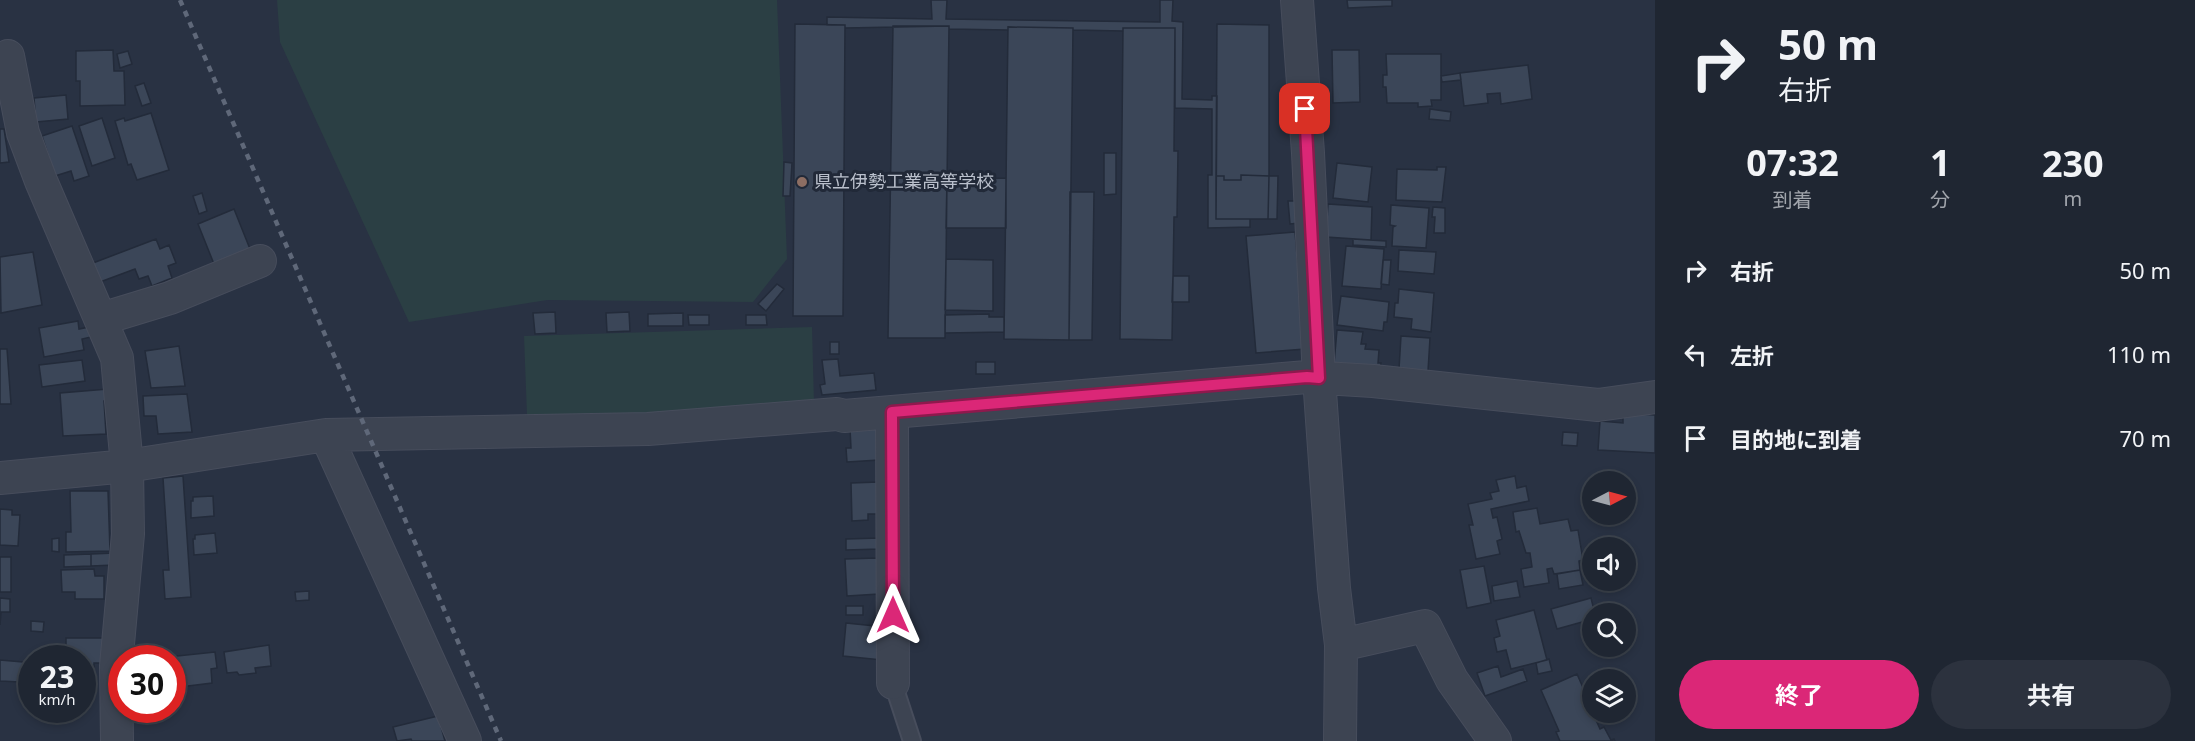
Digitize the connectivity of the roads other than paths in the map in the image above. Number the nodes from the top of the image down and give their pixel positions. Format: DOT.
graph roads {
  1 [pos="1297,0"];
  2 [pos="8,56"];
  3 [pos="10,113"];
  4 [pos="260,261"];
  5 [pos="101,320"];
  6 [pos="1319,378"];
  7 [pos="1655,397"];
  8 [pos="892,412"];
  9 [pos="326,435"];
  10 [pos="127,466"];
  11 [pos="0,478"];
  12 [pos="1341,645"];
  13 [pos="894,683"];
  14 [pos="117,741"];
  15 [pos="465,741"];
  16 [pos="912,741"];
  17 [pos="1340,741"];
  18 [pos="1495,741"];
  1 -- 6 [label="street"];
  2 -- 3 [label="street"];
  3 -- 5 [label="street"];
  4 -- 5 [label="street"];
  5 -- 10 [label="street"];
  6 -- 7 [label="street"];
  6 -- 8 [label="street"];
  6 -- 12 [label="street"];
  8 -- 9 [label="street"];
  8 -- 13 [label="street"];
  9 -- 10 [label="street"];
  9 -- 15 [label="street"];
  10 -- 11 [label="street"];
  10 -- 14 [label="street"];
  12 -- 17 [label="street"];
  12 -- 18 [label="street"];
  13 -- 16 [label="lane"];
}
